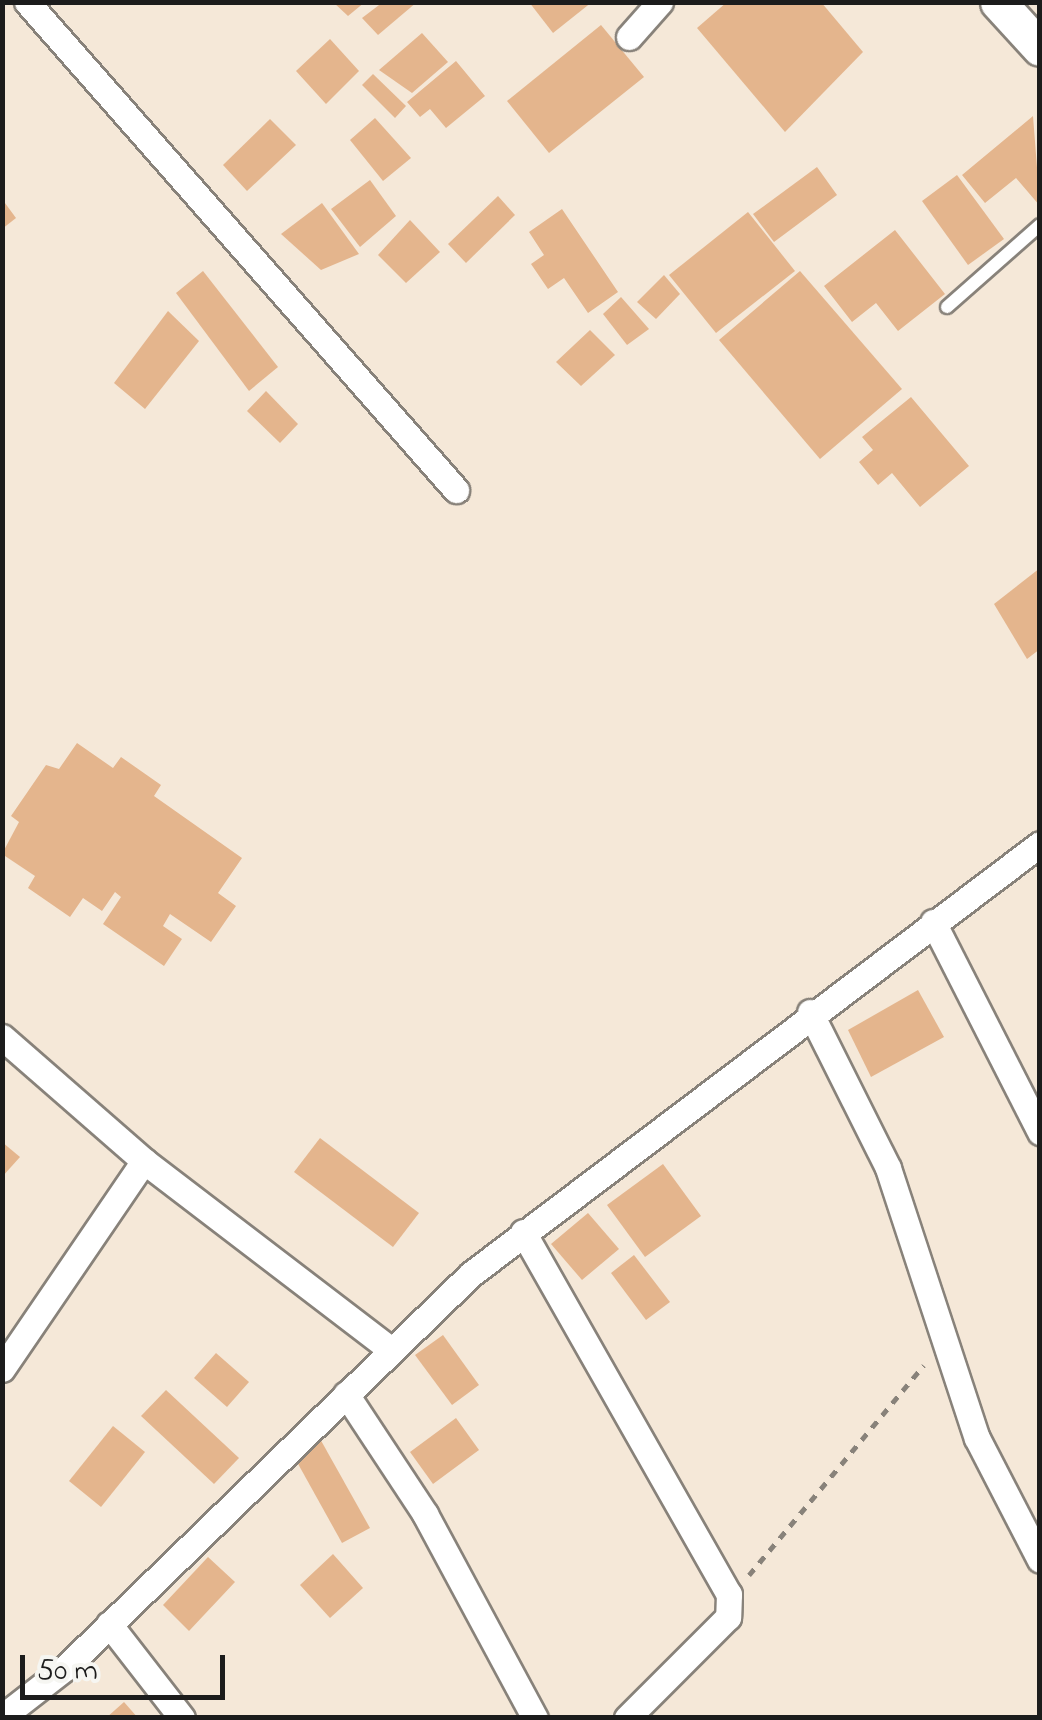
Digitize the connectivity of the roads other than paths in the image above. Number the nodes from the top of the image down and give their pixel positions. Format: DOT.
graph roads {
  1 [pos="28,2"];
  2 [pos="660,2"];
  3 [pos="998,2"];
  4 [pos="629,37"];
  5 [pos="1040,48"];
  6 [pos="1040,225"];
  7 [pos="947,306"];
  8 [pos="456,490"];
  9 [pos="1040,844"];
  10 [pos="934,922"];
  11 [pos="810,1012"];
  12 [pos="2,1037"];
  13 [pos="1040,1132"];
  14 [pos="144,1160"];
  15 [pos="523,1232"];
  16 [pos="390,1350"];
  17 [pos="2,1369"];
  18 [pos="346,1394"];
  19 [pos="1040,1560"];
  20 [pos="109,1624"];
  21 [pos="2,1717"];
  22 [pos="182,1718"];
  23 [pos="534,1718"];
  24 [pos="627,1718"];
  1 -- 8 [label="street"];
  2 -- 4 [label="street"];
  3 -- 5 [label="main road"];
  6 -- 7 [label="lane"];
  9 -- 10 [label="street"];
  10 -- 11 [label="street"];
  10 -- 13 [label="street"];
  11 -- 15 [label="street"];
  11 -- 19 [label="street"];
  12 -- 14 [label="street"];
  14 -- 16 [label="street"];
  14 -- 17 [label="street"];
  15 -- 16 [label="street"];
  15 -- 24 [label="street"];
  16 -- 18 [label="street"];
  18 -- 20 [label="street"];
  18 -- 23 [label="street"];
  20 -- 21 [label="street"];
  20 -- 22 [label="street"];
}
